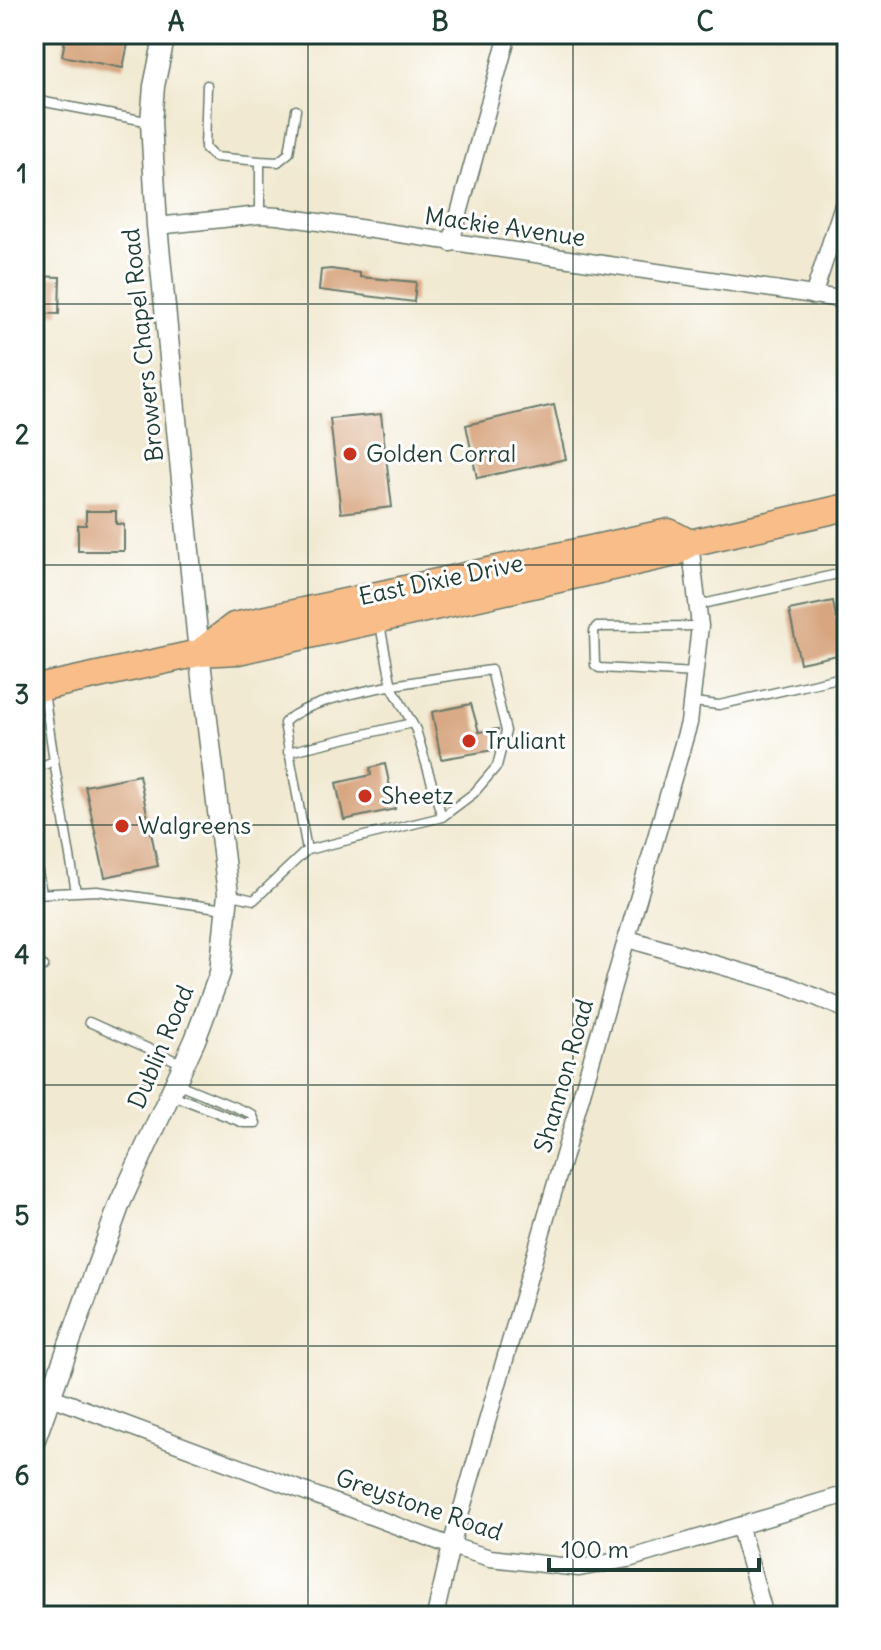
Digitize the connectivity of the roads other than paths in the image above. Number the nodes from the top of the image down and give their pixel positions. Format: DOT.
graph roads {
  1 [pos="165,34"];
  2 [pos="508,34"];
  3 [pos="207,85"];
  4 [pos="34,100"];
  5 [pos="296,110"];
  6 [pos="151,122"];
  7 [pos="260,161"];
  8 [pos="847,193"];
  9 [pos="260,215"];
  10 [pos="157,226"];
  11 [pos="451,243"];
  12 [pos="813,296"];
  13 [pos="847,300"];
  14 [pos="847,507"];
  15 [pos="690,543"];
  16 [pos="847,572"];
  17 [pos="698,605"];
  18 [pos="379,620"];
  19 [pos="700,626"];
  20 [pos="199,653"];
  21 [pos="698,673"];
  22 [pos="847,676"];
  23 [pos="392,687"];
  24 [pos="38,688"];
  25 [pos="693,702"];
  26 [pos="412,723"];
  27 [pos="288,752"];
  28 [pos="54,761"];
  29 [pos="34,769"];
  30 [pos="34,813"];
  31 [pos="442,817"];
  32 [pos="34,837"];
  33 [pos="307,850"];
  34 [pos="34,851"];
  35 [pos="76,892"];
  36 [pos="38,894"];
  37 [pos="227,902"];
  38 [pos="628,939"];
  39 [pos="34,961"];
  40 [pos="44,966"];
  41 [pos="847,1010"];
  42 [pos="89,1022"];
  43 [pos="176,1081"];
  44 [pos="49,1396"];
  45 [pos="34,1442"];
  46 [pos="847,1494"];
  47 [pos="740,1528"];
  48 [pos="451,1546"];
  49 [pos="435,1616"];
  50 [pos="765,1616"];
  1 -- 6 [label="street, Browers Chapel Road"];
  2 -- 11 [label="street"];
  3 -- 7 [label="lane"];
  4 -- 6 [label="lane"];
  5 -- 7 [label="lane"];
  6 -- 10 [label="street, Browers Chapel Road"];
  7 -- 9 [label="lane"];
  8 -- 12 [label="street"];
  9 -- 10 [label="street, Mackie Avenue"];
  9 -- 11 [label="street, Mackie Avenue"];
  10 -- 20 [label="street, Browers Chapel Road"];
  11 -- 12 [label="street, Mackie Avenue"];
  12 -- 13 [label="street, Mackie Avenue"];
  14 -- 15 [label="main road, East Dixie Drive"];
  15 -- 17 [label="street, Shannon Road"];
  15 -- 18 [label="main road, East Dixie Drive"];
  15 -- 20 [label="main road, East Dixie Drive"];
  16 -- 17 [label="lane"];
  17 -- 19 [label="street, Shannon Road"];
  18 -- 20 [label="main road, East Dixie Drive"];
  18 -- 23 [label="lane"];
  19 -- 21 [label="street, Shannon Road"];
  19 -- 21 [label="lane"];
  20 -- 24 [label="main road, East Dixie Drive"];
  20 -- 37 [label="street, Dublin Road"];
  21 -- 25 [label="street, Shannon Road"];
  22 -- 25 [label="lane"];
  23 -- 26 [label="lane"];
  23 -- 27 [label="lane"];
  23 -- 31 [label="lane"];
  24 -- 28 [label="lane"];
  25 -- 38 [label="street, Shannon Road"];
  26 -- 27 [label="lane"];
  26 -- 31 [label="lane"];
  27 -- 33 [label="lane"];
  28 -- 29 [label="lane"];
  28 -- 35 [label="lane"];
  30 -- 32 [label="lane"];
  31 -- 33 [label="lane"];
  33 -- 37 [label="lane"];
  34 -- 36 [label="lane"];
  35 -- 36 [label="lane"];
  35 -- 37 [label="lane"];
  37 -- 43 [label="street, Dublin Road"];
  38 -- 41 [label="street"];
  38 -- 48 [label="street, Shannon Road"];
  39 -- 40 [label="lane"];
  42 -- 43 [label="lane"];
  43 -- 43 [label="lane"];
  43 -- 44 [label="street, Dublin Road"];
  44 -- 45 [label="street, Dublin Road"];
  44 -- 48 [label="street, Greystone Road"];
  46 -- 47 [label="street, Greystone Road"];
  47 -- 48 [label="street, Greystone Road"];
  47 -- 50 [label="street"];
  48 -- 49 [label="street, Shannon Road"];
}
